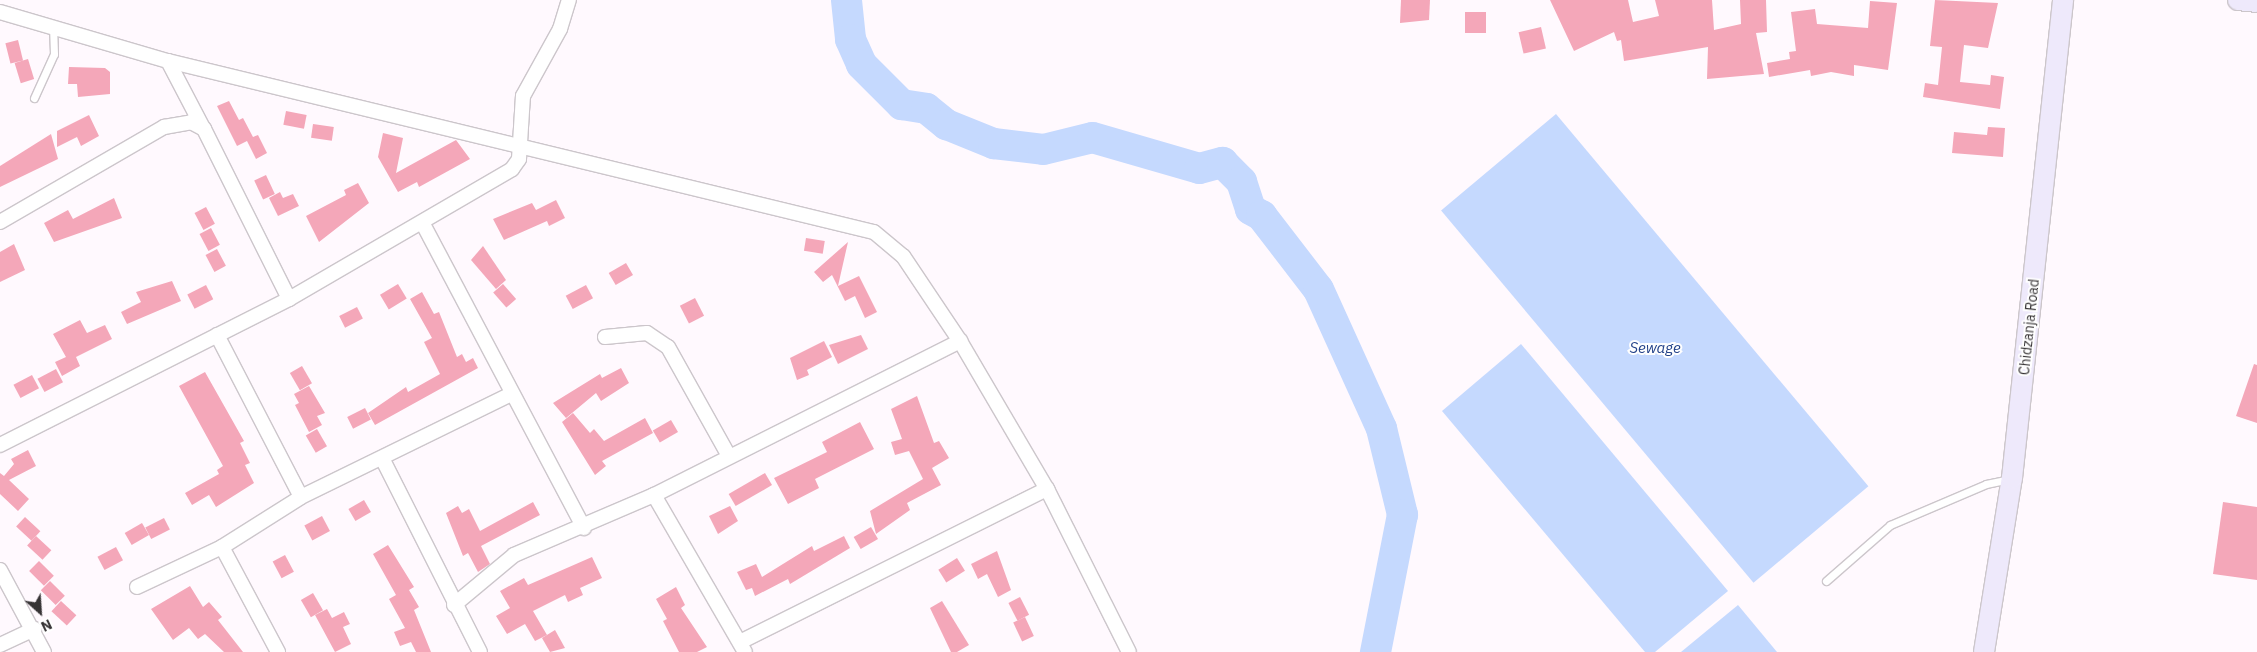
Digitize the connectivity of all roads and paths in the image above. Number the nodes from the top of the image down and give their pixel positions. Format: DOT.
graph roads {
  1 [pos="569,0"];
  2 [pos="2063,0"];
  3 [pos="2238,0"];
  4 [pos="2257,2"];
  5 [pos="0,12"];
  6 [pos="53,28"];
  7 [pos="168,61"];
  8 [pos="34,98"];
  9 [pos="204,129"];
  10 [pos="521,145"];
  11 [pos="0,222"];
  12 [pos="424,224"];
  13 [pos="289,299"];
  14 [pos="217,335"];
  15 [pos="605,337"];
  16 [pos="960,341"];
  17 [pos="511,394"];
  18 [pos="0,446"];
  19 [pos="729,456"];
  20 [pos="383,460"];
  21 [pos="2012,478"];
  22 [pos="1047,489"];
  23 [pos="654,495"];
  24 [pos="301,497"];
  25 [pos="584,528"];
  26 [pos="222,547"];
  27 [pos="0,570"];
  28 [pos="1826,581"];
  29 [pos="137,587"];
  30 [pos="454,605"];
  31 [pos="34,629"];
  32 [pos="0,644"];
  33 [pos="743,647"];
  34 [pos="44,652"];
  35 [pos="278,652"];
  36 [pos="480,652"];
  37 [pos="1129,652"];
  38 [pos="1984,652"];
  1 -- 10 [label="street"];
  2 -- 21 [label="street, Chidzanja Road"];
  3 -- 4 [label="street"];
  5 -- 6 [label="street"];
  6 -- 7 [label="street"];
  6 -- 8 [label="lane"];
  7 -- 9 [label="street"];
  7 -- 10 [label="street"];
  9 -- 11 [label="street"];
  9 -- 13 [label="street"];
  10 -- 12 [label="street"];
  10 -- 16 [label="street"];
  12 -- 13 [label="street"];
  12 -- 17 [label="street"];
  13 -- 14 [label="street"];
  14 -- 18 [label="street"];
  14 -- 24 [label="street"];
  15 -- 19 [label="street"];
  16 -- 19 [label="street"];
  16 -- 22 [label="street"];
  17 -- 20 [label="street"];
  17 -- 25 [label="street"];
  19 -- 23 [label="street"];
  20 -- 24 [label="street"];
  20 -- 30 [label="street"];
  21 -- 28 [label="lane"];
  21 -- 38 [label="street, Chidzanja Road"];
  22 -- 33 [label="street"];
  22 -- 37 [label="street"];
  23 -- 25 [label="street"];
  23 -- 33 [label="street"];
  24 -- 26 [label="street"];
  25 -- 30 [label="street"];
  26 -- 29 [label="street"];
  26 -- 35 [label="street"];
  27 -- 31 [label="street"];
  30 -- 36 [label="street"];
  31 -- 32 [label="street"];
  31 -- 34 [label="street"];
}
